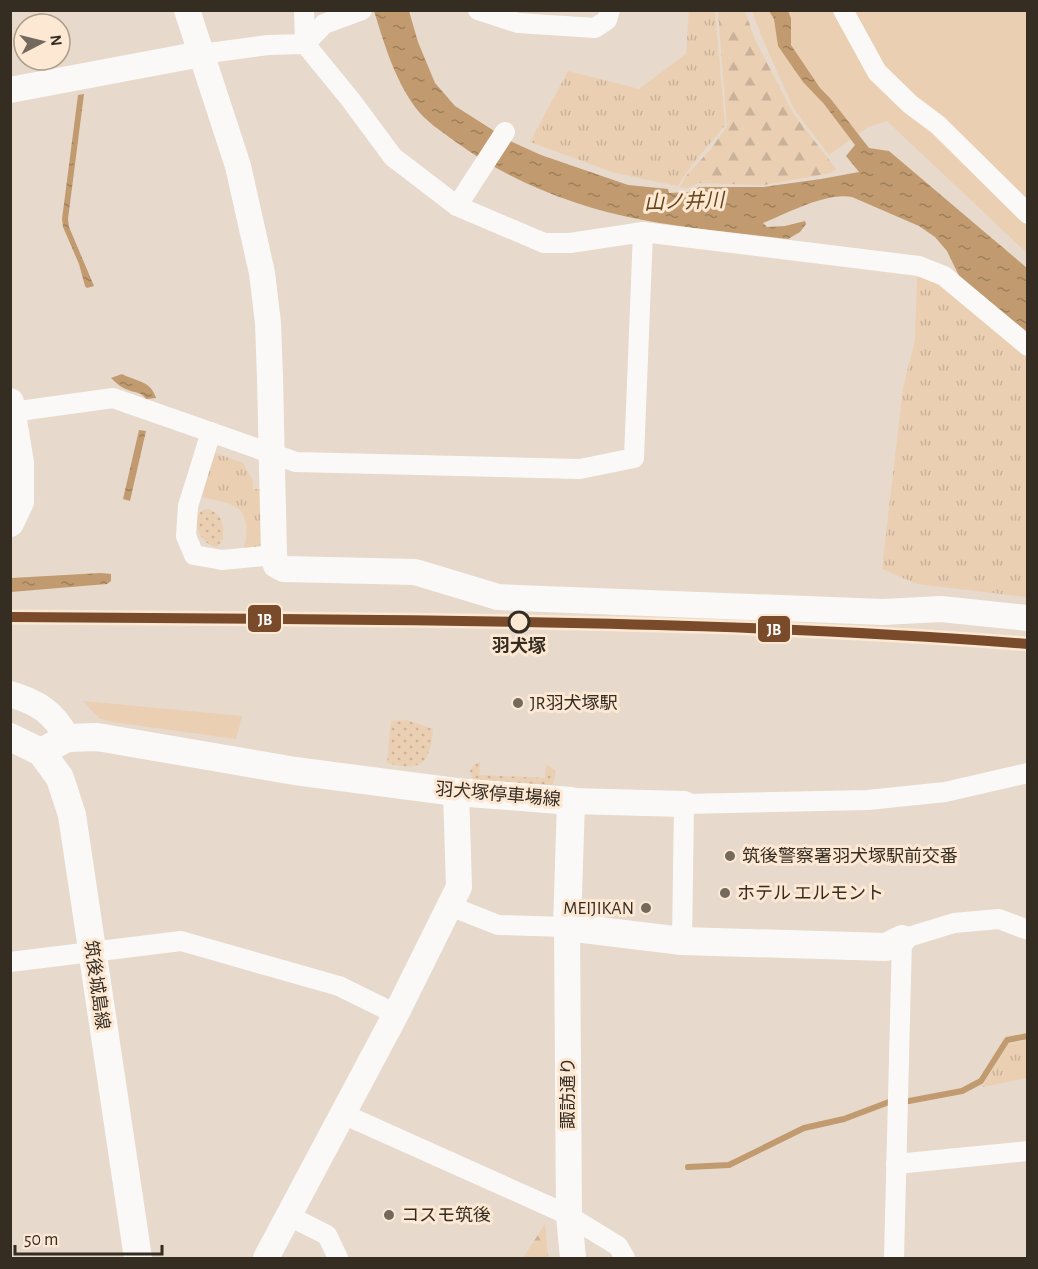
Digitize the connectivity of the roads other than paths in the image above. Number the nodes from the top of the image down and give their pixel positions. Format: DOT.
graph roads {
  1 [pos="188,10"];
  2 [pos="304,10"];
  3 [pos="362,10"];
  4 [pos="478,10"];
  5 [pos="610,10"];
  6 [pos="843,10"];
  7 [pos="305,44"];
  8 [pos="201,54"];
  9 [pos="10,90"];
  10 [pos="505,132"];
  11 [pos="457,206"];
  12 [pos="1028,213"];
  13 [pos="643,232"];
  14 [pos="1028,346"];
  15 [pos="11,407"];
  16 [pos="211,432"];
  17 [pos="272,453"];
  18 [pos="10,524"];
  19 [pos="274,555"];
  20 [pos="1028,618"];
  21 [pos="10,694"];
  22 [pos="10,737"];
  23 [pos="67,738"];
  24 [pos="40,752"];
  25 [pos="1028,773"];
  26 [pos="456,792"];
  27 [pos="571,801"];
  28 [pos="684,804"];
  29 [pos="450,906"];
  30 [pos="567,927"];
  31 [pos="1028,930"];
  32 [pos="902,939"];
  33 [pos="682,941"];
  34 [pos="93,952"];
  35 [pos="10,962"];
  36 [pos="396,1014"];
  37 [pos="352,1118"];
  38 [pos="1028,1151"];
  39 [pos="896,1164"];
  40 [pos="569,1216"];
  41 [pos="297,1220"];
  42 [pos="138,1258"];
  43 [pos="266,1258"];
  44 [pos="338,1258"];
  45 [pos="573,1258"];
  46 [pos="625,1258"];
  47 [pos="894,1258"];
  1 -- 8 [label="street"];
  2 -- 7 [label="street"];
  3 -- 7 [label="street"];
  4 -- 5 [label="street"];
  6 -- 12 [label="street"];
  7 -- 8 [label="street"];
  7 -- 11 [label="street"];
  8 -- 9 [label="street"];
  8 -- 17 [label="street"];
  10 -- 11 [label="street"];
  11 -- 13 [label="street"];
  13 -- 14 [label="street"];
  13 -- 17 [label="street"];
  15 -- 16 [label="street"];
  15 -- 18 [label="main road"];
  16 -- 17 [label="street"];
  16 -- 19 [label="street"];
  17 -- 19 [label="street"];
  19 -- 20 [label="street"];
  21 -- 23 [label="street"];
  22 -- 24 [label="main road, 筑後城島線"];
  23 -- 24 [label="main road, 羽犬塚停車場線"];
  23 -- 26 [label="main road, 羽犬塚停車場線"];
  24 -- 34 [label="main road, 筑後城島線"];
  25 -- 28 [label="street"];
  26 -- 27 [label="main road, 羽犬塚停車場線"];
  26 -- 29 [label="street"];
  27 -- 28 [label="street"];
  27 -- 30 [label="main road, 羽犬塚停車場線"];
  28 -- 33 [label="street"];
  29 -- 30 [label="street"];
  29 -- 36 [label="street"];
  30 -- 33 [label="main road"];
  30 -- 40 [label="street, 諏訪通り"];
  31 -- 32 [label="street"];
  32 -- 33 [label="main road"];
  32 -- 39 [label="street"];
  34 -- 35 [label="street"];
  34 -- 36 [label="street"];
  34 -- 42 [label="main road, 筑後城島線"];
  36 -- 43 [label="street"];
  37 -- 40 [label="street"];
  38 -- 39 [label="street"];
  39 -- 47 [label="street"];
  40 -- 45 [label="street, 諏訪通り"];
  40 -- 46 [label="street"];
  41 -- 44 [label="street"];
}
